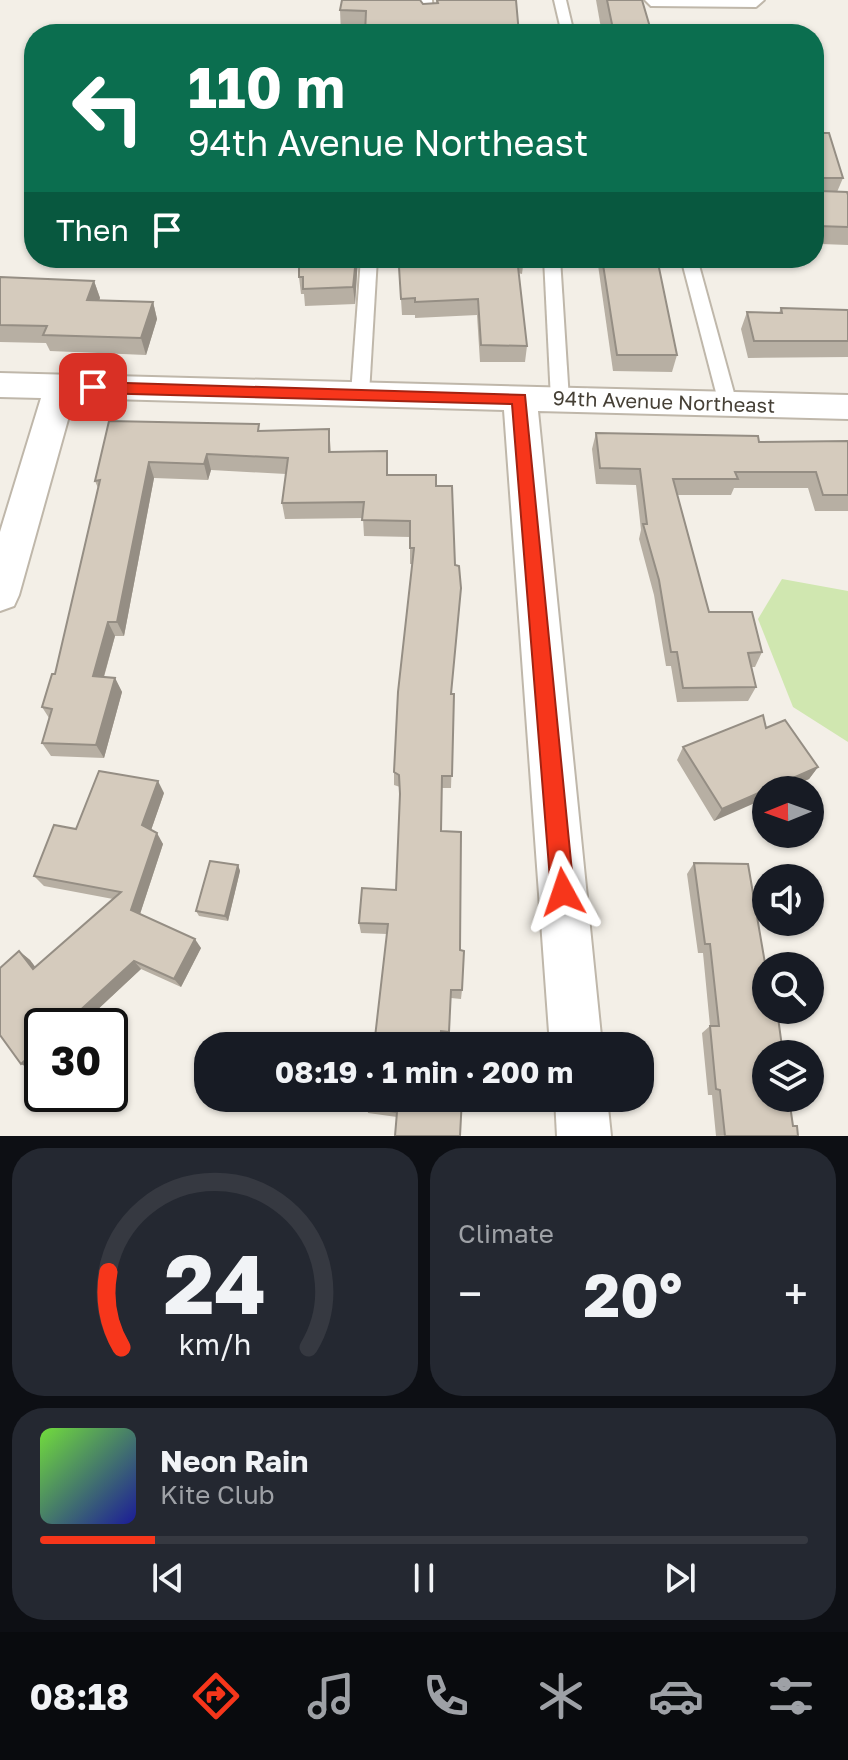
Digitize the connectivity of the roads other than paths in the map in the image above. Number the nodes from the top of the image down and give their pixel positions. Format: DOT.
graph roads {
  1 [pos="426,0"];
  2 [pos="560,0"];
  3 [pos="651,0"];
  4 [pos="758,0"];
  5 [pos="428,24"];
  6 [pos="566,24"];
  7 [pos="368,268"];
  8 [pos="551,268"];
  9 [pos="692,268"];
  10 [pos="0,385"];
  11 [pos="61,387"];
  12 [pos="360,394"];
  13 [pos="540,399"];
  14 [pos="728,404"];
  15 [pos="848,407"];
  16 [pos="0,595"];
  17 [pos="575,1032"];
  18 [pos="582,1112"];
  19 [pos="584,1136"];
  1 -- 5 [label="lane"];
  2 -- 6 [label="lane"];
  3 -- 4 [label="lane"];
  7 -- 12 [label="lane"];
  8 -- 13 [label="lane"];
  9 -- 14 [label="lane"];
  10 -- 11 [label="street, 94th Avenue Northeast"];
  11 -- 12 [label="street, 94th Avenue Northeast"];
  11 -- 16 [label="street"];
  12 -- 13 [label="street, 94th Avenue Northeast"];
  13 -- 14 [label="street, 94th Avenue Northeast"];
  13 -- 17 [label="street"];
  14 -- 15 [label="street, 94th Avenue Northeast"];
  18 -- 19 [label="street"];
}
